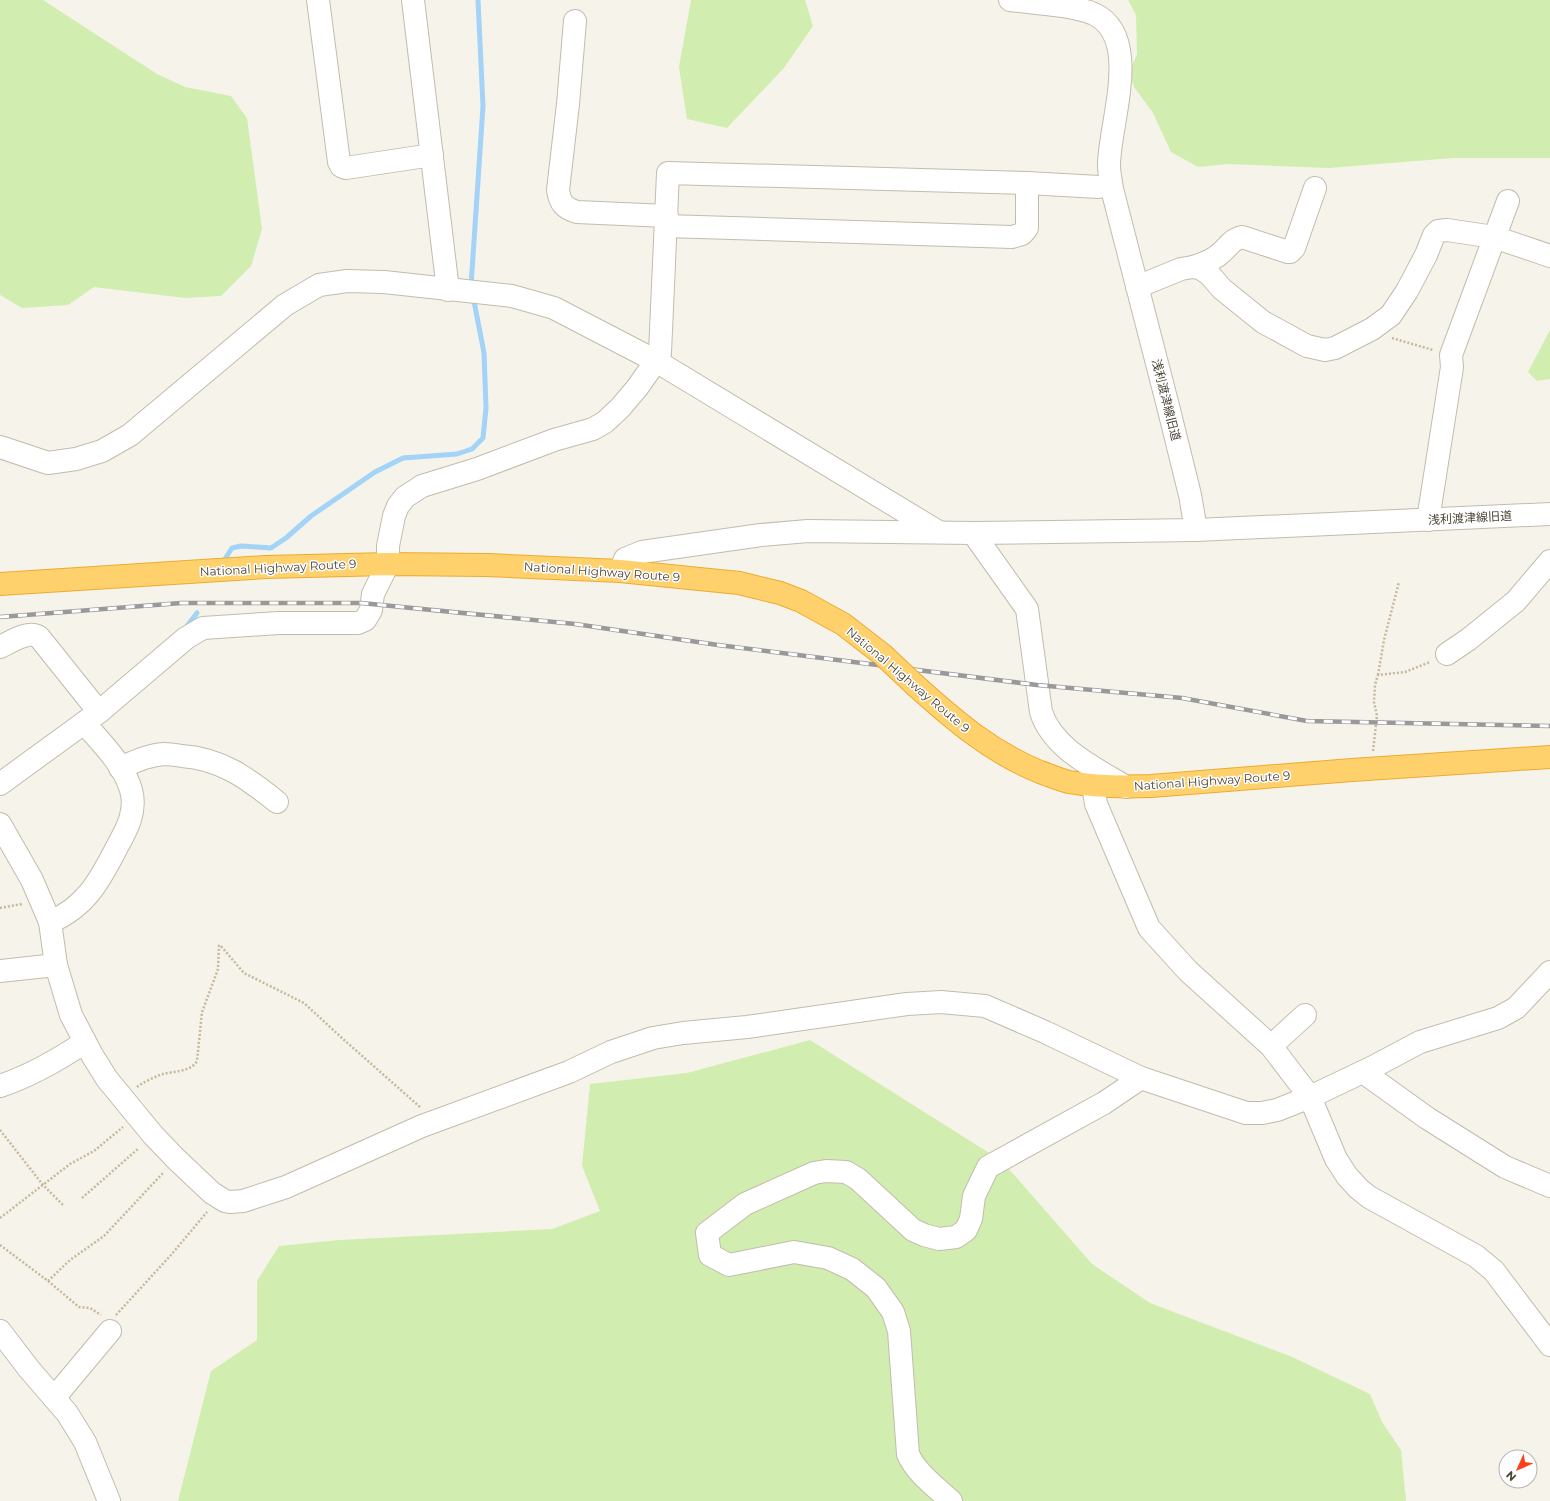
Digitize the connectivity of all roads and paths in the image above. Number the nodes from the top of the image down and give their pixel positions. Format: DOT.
graph roads {
  1 [pos="318,0"];
  2 [pos="413,0"];
  3 [pos="1010,0"];
  4 [pos="575,21"];
  5 [pos="432,155"];
  6 [pos="1027,183"];
  7 [pos="1099,187"];
  8 [pos="1315,188"];
  9 [pos="1508,201"];
  10 [pos="666,221"];
  11 [pos="1494,237"];
  12 [pos="1550,256"];
  13 [pos="1193,267"];
  14 [pos="1137,287"];
  15 [pos="448,290"];
  16 [pos="1372,328"];
  17 [pos="1451,355"];
  18 [pos="656,362"];
  19 [pos="0,447"];
  20 [pos="1550,514"];
  21 [pos="1428,520"];
  22 [pos="1196,530"];
  23 [pos="937,531"];
  24 [pos="973,532"];
  25 [pos="1550,561"];
  26 [pos="388,564"];
  27 [pos="620,571"];
  28 [pos="1399,582"];
  29 [pos="0,584"];
  30 [pos="0,647"];
  31 [pos="1446,654"];
  32 [pos="1378,675"];
  33 [pos="92,711"];
  34 [pos="1372,755"];
  35 [pos="1550,757"];
  36 [pos="120,768"];
  37 [pos="0,784"];
  38 [pos="1093,785"];
  39 [pos="1126,787"];
  40 [pos="276,802"];
  41 [pos="0,824"];
  42 [pos="50,922"];
  43 [pos="56,965"];
  44 [pos="0,971"];
  45 [pos="1550,972"];
  46 [pos="1305,1015"];
  47 [pos="84,1042"];
  48 [pos="1271,1046"];
  49 [pos="1363,1072"];
  50 [pos="1141,1078"];
  51 [pos="0,1086"];
  52 [pos="122,1097"];
  53 [pos="1310,1097"];
  54 [pos="137,1115"];
  55 [pos="436,1121"];
  56 [pos="0,1130"];
  57 [pos="153,1135"];
  58 [pos="176,1159"];
  59 [pos="43,1186"];
  60 [pos="1550,1186"];
  61 [pos="82,1198"];
  62 [pos="219,1198"];
  63 [pos="63,1205"];
  64 [pos="0,1218"];
  65 [pos="0,1245"];
  66 [pos="48,1281"];
  67 [pos="110,1326"];
  68 [pos="0,1331"];
  69 [pos="1550,1345"];
  70 [pos="54,1398"];
  71 [pos="109,1501"];
  72 [pos="951,1501"];
  1 -- 5 [label="street"];
  2 -- 5 [label="street"];
  3 -- 14 [label="street, 浅利渡津線旧道"];
  4 -- 10 [label="street"];
  5 -- 15 [label="street"];
  6 -- 7 [label="street"];
  6 -- 10 [label="street"];
  6 -- 10 [label="street"];
  8 -- 13 [label="street"];
  9 -- 11 [label="street"];
  10 -- 18 [label="street"];
  11 -- 12 [label="street"];
  11 -- 16 [label="street"];
  11 -- 17 [label="street"];
  13 -- 14 [label="street"];
  13 -- 16 [label="street"];
  14 -- 22 [label="street, 浅利渡津線旧道"];
  15 -- 18 [label="street"];
  15 -- 19 [label="street"];
  16 -- 17 [label="path"];
  17 -- 21 [label="street"];
  18 -- 23 [label="street"];
  18 -- 26 [label="street"];
  20 -- 21 [label="street, 浅利渡津線旧道"];
  21 -- 22 [label="street, 浅利渡津線旧道"];
  22 -- 24 [label="street"];
  23 -- 24 [label="street"];
  23 -- 27 [label="street"];
  24 -- 39 [label="street"];
  25 -- 31 [label="street"];
  26 -- 27 [label="highway, National Highway Route 9"];
  26 -- 29 [label="highway, National Highway Route 9"];
  26 -- 33 [label="street"];
  27 -- 38 [label="highway, National Highway Route 9, bridge"];
  28 -- 32 [label="path"];
  30 -- 33 [label="street"];
  31 -- 32 [label="path"];
  32 -- 34 [label="path"];
  33 -- 36 [label="street"];
  33 -- 37 [label="street"];
  35 -- 39 [label="highway, National Highway Route 9"];
  36 -- 40 [label="street"];
  36 -- 42 [label="street"];
  38 -- 39 [label="highway, National Highway Route 9"];
  38 -- 48 [label="street"];
  41 -- 42 [label="street"];
  42 -- 43 [label="street"];
  43 -- 44 [label="street"];
  43 -- 47 [label="street"];
  45 -- 49 [label="street"];
  46 -- 48 [label="street"];
  47 -- 51 [label="street"];
  47 -- 52 [label="street"];
  48 -- 53 [label="street"];
  49 -- 53 [label="street"];
  49 -- 60 [label="street"];
  50 -- 53 [label="street"];
  50 -- 55 [label="street"];
  50 -- 72 [label="street"];
  52 -- 54 [label="street"];
  52 -- 55 [label="path"];
  53 -- 69 [label="street"];
  54 -- 57 [label="street"];
  54 -- 59 [label="path"];
  55 -- 62 [label="street"];
  56 -- 59 [label="path"];
  57 -- 58 [label="street"];
  57 -- 61 [label="path"];
  58 -- 62 [label="street"];
  58 -- 66 [label="path"];
  59 -- 63 [label="path"];
  59 -- 64 [label="path"];
  62 -- 67 [label="path"];
  65 -- 66 [label="path"];
  66 -- 67 [label="path"];
  67 -- 70 [label="street"];
  68 -- 70 [label="street"];
  70 -- 71 [label="street"];
}
